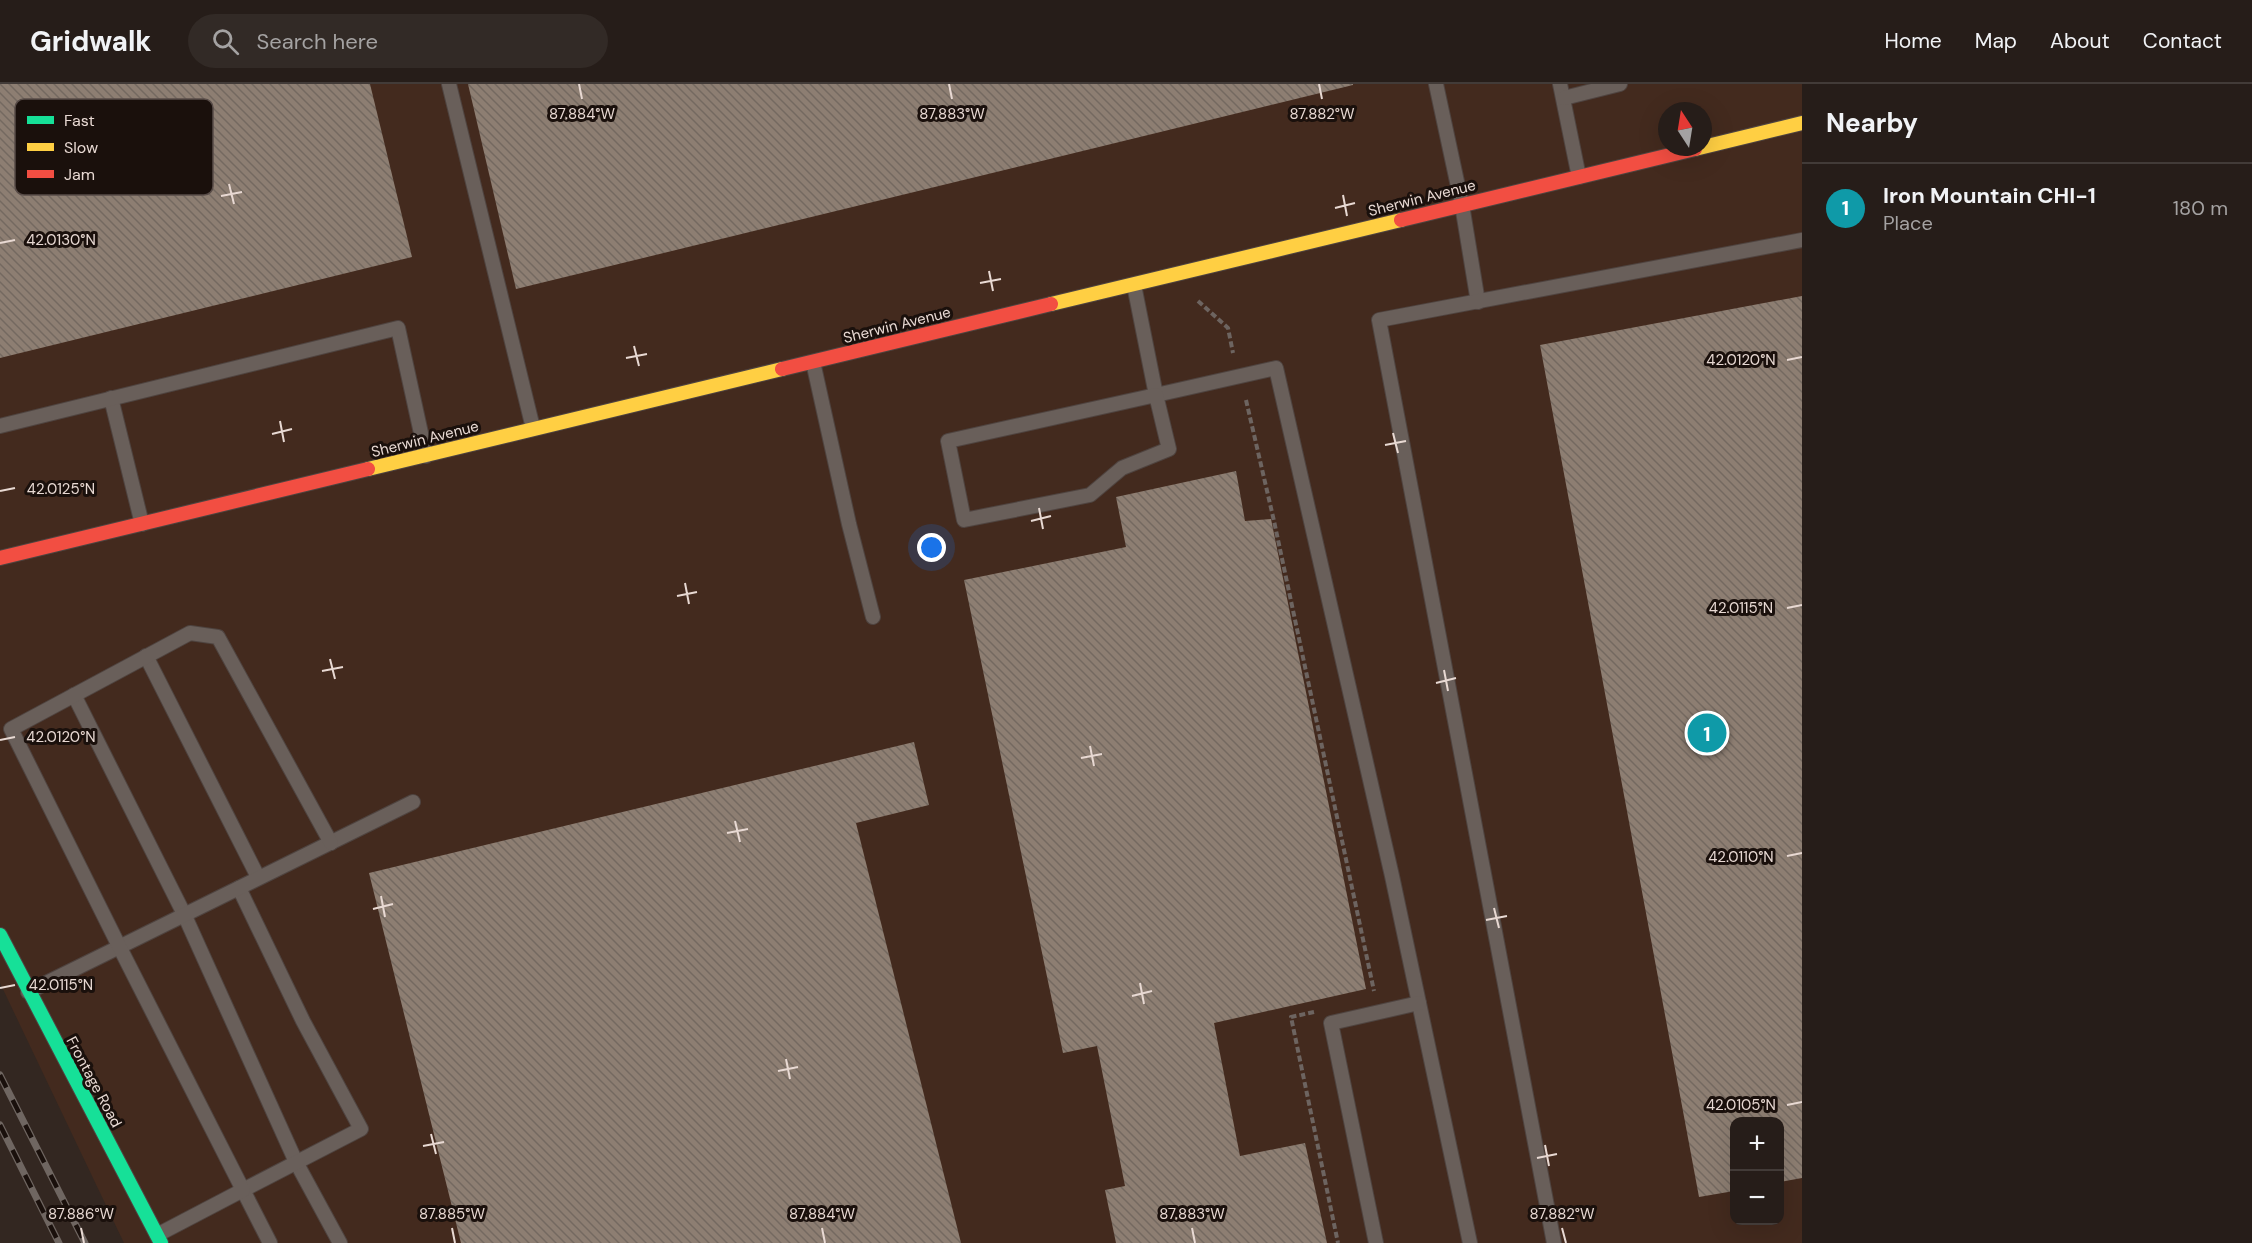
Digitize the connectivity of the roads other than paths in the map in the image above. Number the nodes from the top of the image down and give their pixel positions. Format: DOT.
graph roads {
  1 [pos="449,84"];
  2 [pos="1436,84"];
  3 [pos="1560,84"];
  4 [pos="1620,84"];
  5 [pos="1564,98"];
  6 [pos="1802,123"];
  7 [pos="1579,177"];
  8 [pos="1462,206"];
  9 [pos="1802,240"];
  10 [pos="1134,285"];
  11 [pos="1478,302"];
  12 [pos="813,362"];
  13 [pos="1156,395"];
  14 [pos="111,398"];
  15 [pos="0,426"];
  16 [pos="532,428"];
  17 [pos="426,456"];
  18 [pos="142,524"];
  19 [pos="0,558"];
  20 [pos="873,617"];
  21 [pos="146,656"];
  22 [pos="74,695"];
  23 [pos="413,802"];
  24 [pos="331,843"];
  25 [pos="258,877"];
  26 [pos="239,888"];
  27 [pos="184,914"];
  28 [pos="0,935"];
  29 [pos="119,946"];
  30 [pos="28,992"];
  31 [pos="1419,1003"];
  32 [pos="296,1162"];
  33 [pos="243,1190"];
  34 [pos="159,1239"];
  35 [pos="270,1243"];
  36 [pos="340,1243"];
  37 [pos="1376,1243"];
  38 [pos="1470,1243"];
  39 [pos="1554,1243"];
  1 -- 16 [label="lane"];
  2 -- 8 [label="lane"];
  3 -- 5 [label="lane"];
  4 -- 5 [label="lane"];
  5 -- 7 [label="lane"];
  6 -- 7 [label="street, Sherwin Avenue"];
  7 -- 8 [label="street, Sherwin Avenue"];
  8 -- 10 [label="street, Sherwin Avenue"];
  8 -- 11 [label="lane"];
  9 -- 11 [label="lane"];
  10 -- 12 [label="street, Sherwin Avenue"];
  10 -- 13 [label="lane"];
  11 -- 39 [label="lane"];
  12 -- 16 [label="street, Sherwin Avenue"];
  12 -- 20 [label="lane"];
  13 -- 13 [label="lane"];
  13 -- 31 [label="lane"];
  14 -- 15 [label="lane"];
  14 -- 17 [label="lane"];
  14 -- 18 [label="lane"];
  16 -- 17 [label="street, Sherwin Avenue"];
  17 -- 18 [label="street, Sherwin Avenue"];
  18 -- 19 [label="street, Sherwin Avenue"];
  21 -- 22 [label="lane"];
  21 -- 24 [label="lane"];
  21 -- 25 [label="lane"];
  22 -- 27 [label="lane"];
  22 -- 29 [label="lane"];
  23 -- 24 [label="lane"];
  24 -- 25 [label="lane"];
  25 -- 26 [label="lane"];
  26 -- 27 [label="lane"];
  26 -- 32 [label="lane"];
  27 -- 29 [label="lane"];
  27 -- 32 [label="lane"];
  28 -- 30 [label="street, Frontage Road"];
  29 -- 30 [label="lane"];
  29 -- 33 [label="lane"];
  30 -- 34 [label="street, Frontage Road"];
  31 -- 37 [label="lane"];
  31 -- 38 [label="lane"];
  32 -- 33 [label="lane"];
  32 -- 36 [label="lane"];
  33 -- 34 [label="lane"];
  33 -- 35 [label="lane"];
}
